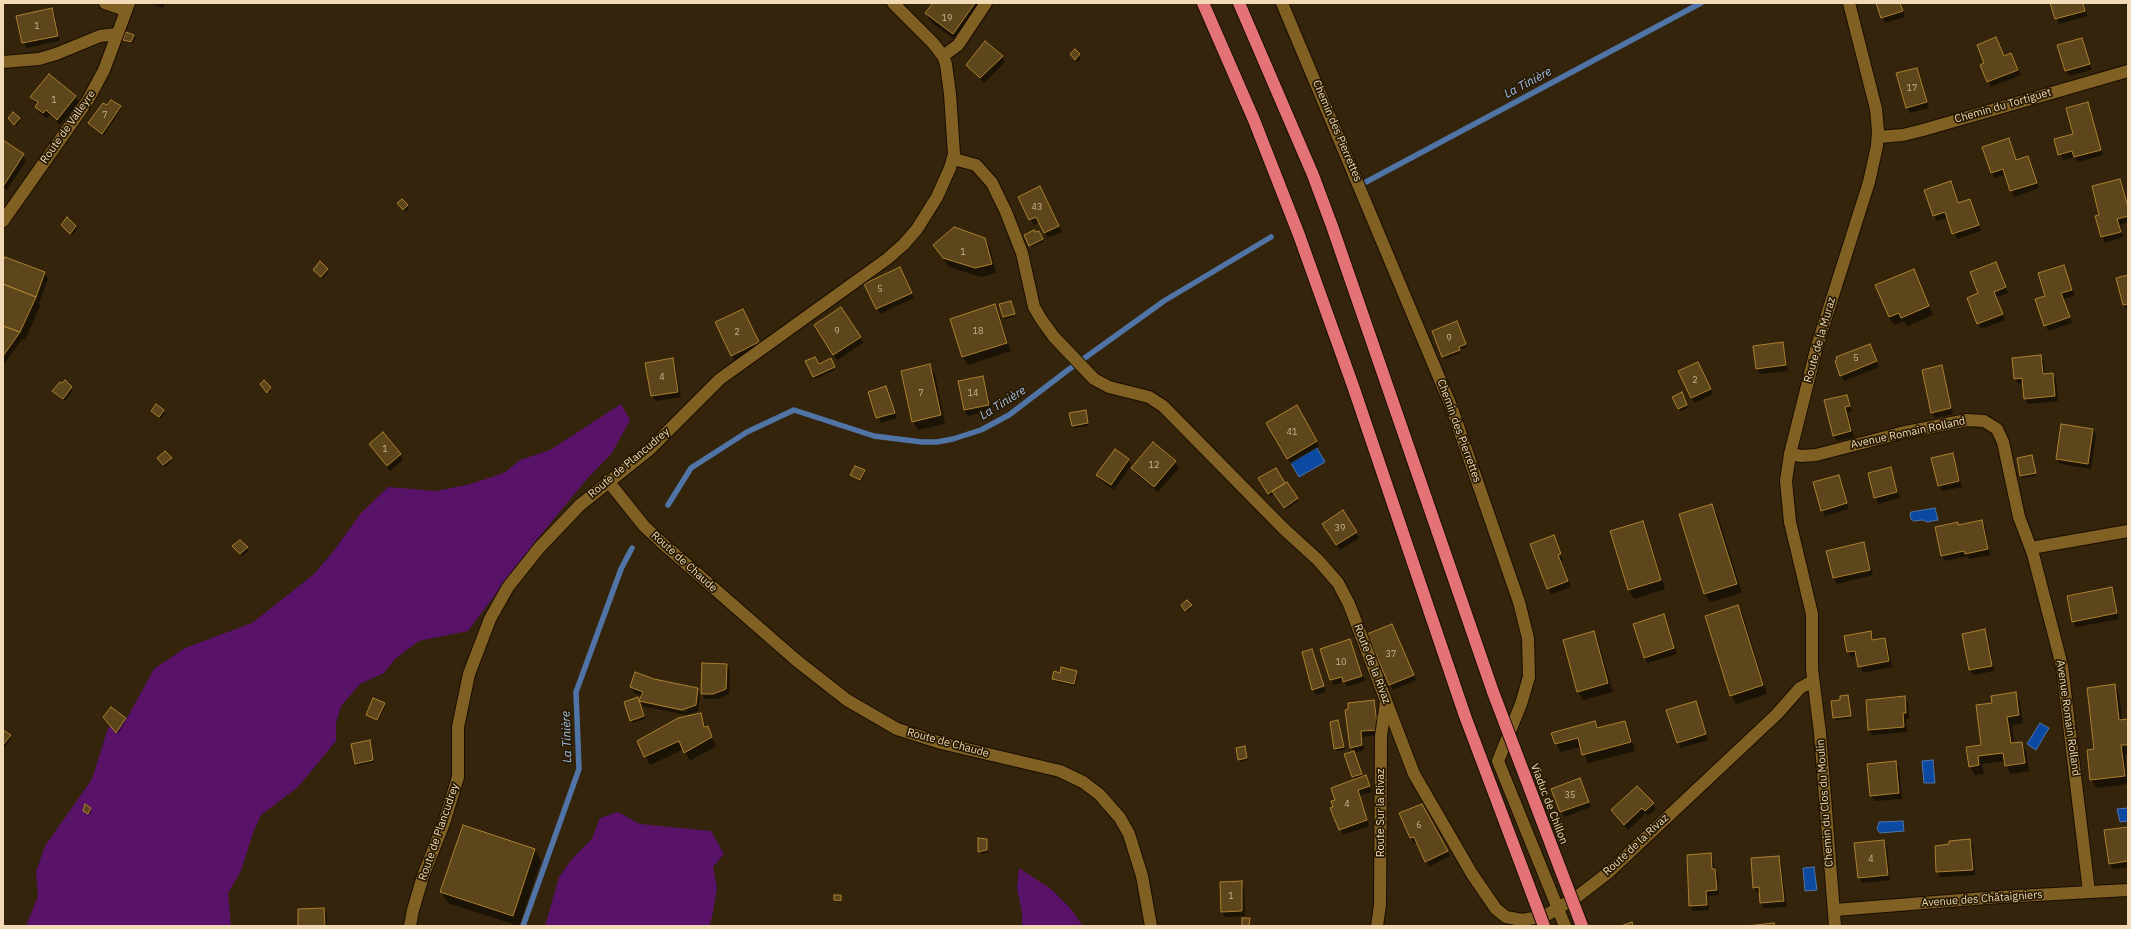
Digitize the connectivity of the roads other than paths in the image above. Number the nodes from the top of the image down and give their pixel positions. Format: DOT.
graph roads {
  1 [pos="105,3"];
  2 [pos="893,3"];
  3 [pos="986,3"];
  4 [pos="1203,3"];
  5 [pos="1239,3"];
  6 [pos="1282,3"];
  7 [pos="1849,3"];
  8 [pos="127,7"];
  9 [pos="116,34"];
  10 [pos="943,56"];
  11 [pos="3,62"];
  12 [pos="2128,71"];
  13 [pos="1878,137"];
  14 [pos="954,159"];
  15 [pos="3,221"];
  16 [pos="1790,454"];
  17 [pos="608,481"];
  18 [pos="2128,531"];
  19 [pos="2031,548"];
  20 [pos="1813,681"];
  21 [pos="1386,700"];
  22 [pos="2128,890"];
  23 [pos="2089,892"];
  24 [pos="1558,910"];
  25 [pos="1835,910"];
  26 [pos="410,926"];
  27 [pos="1151,926"];
  28 [pos="1377,926"];
  29 [pos="1544,926"];
  30 [pos="1565,926"];
  31 [pos="1582,926"];
  32 [pos="1835,926"];
  1 -- 8 [label="street"];
  2 -- 10 [label="street"];
  3 -- 10 [label="street"];
  4 -- 29 [label="highway, bridge"];
  5 -- 31 [label="highway, Viaduc de Chillon, bridge"];
  6 -- 24 [label="street, Chemin des Pierrettes"];
  7 -- 13 [label="street, Route de la Muraz"];
  8 -- 9 [label="street, Route de Valleyre"];
  9 -- 11 [label="street"];
  9 -- 15 [label="street, Route de Valleyre"];
  10 -- 14 [label="street, Route de Plancudrey"];
  12 -- 13 [label="street, Chemin du Tortiguet"];
  13 -- 16 [label="street, Route de la Muraz"];
  14 -- 17 [label="street, Route de Plancudrey"];
  14 -- 21 [label="street, Route de la Rivaz"];
  16 -- 19 [label="street, Avenue Romain Rolland"];
  16 -- 20 [label="street, Route de la Muraz"];
  17 -- 26 [label="street, Route de Plancudrey"];
  17 -- 27 [label="street, Route de Chaude"];
  18 -- 19 [label="street"];
  19 -- 23 [label="street, Avenue Romain Rolland"];
  20 -- 24 [label="street, Route de la Rivaz"];
  20 -- 25 [label="street, Chemin du Clos du Moulin"];
  21 -- 24 [label="street, Route de la Rivaz"];
  21 -- 28 [label="street, Route Sur la Rivaz"];
  22 -- 23 [label="street, Avenue des Châtaigniers"];
  23 -- 25 [label="street, Avenue des Châtaigniers"];
  24 -- 30 [label="street, Chemin des Pierrettes"];
  25 -- 32 [label="street, Chemin du Clos du Moulin"];
}
